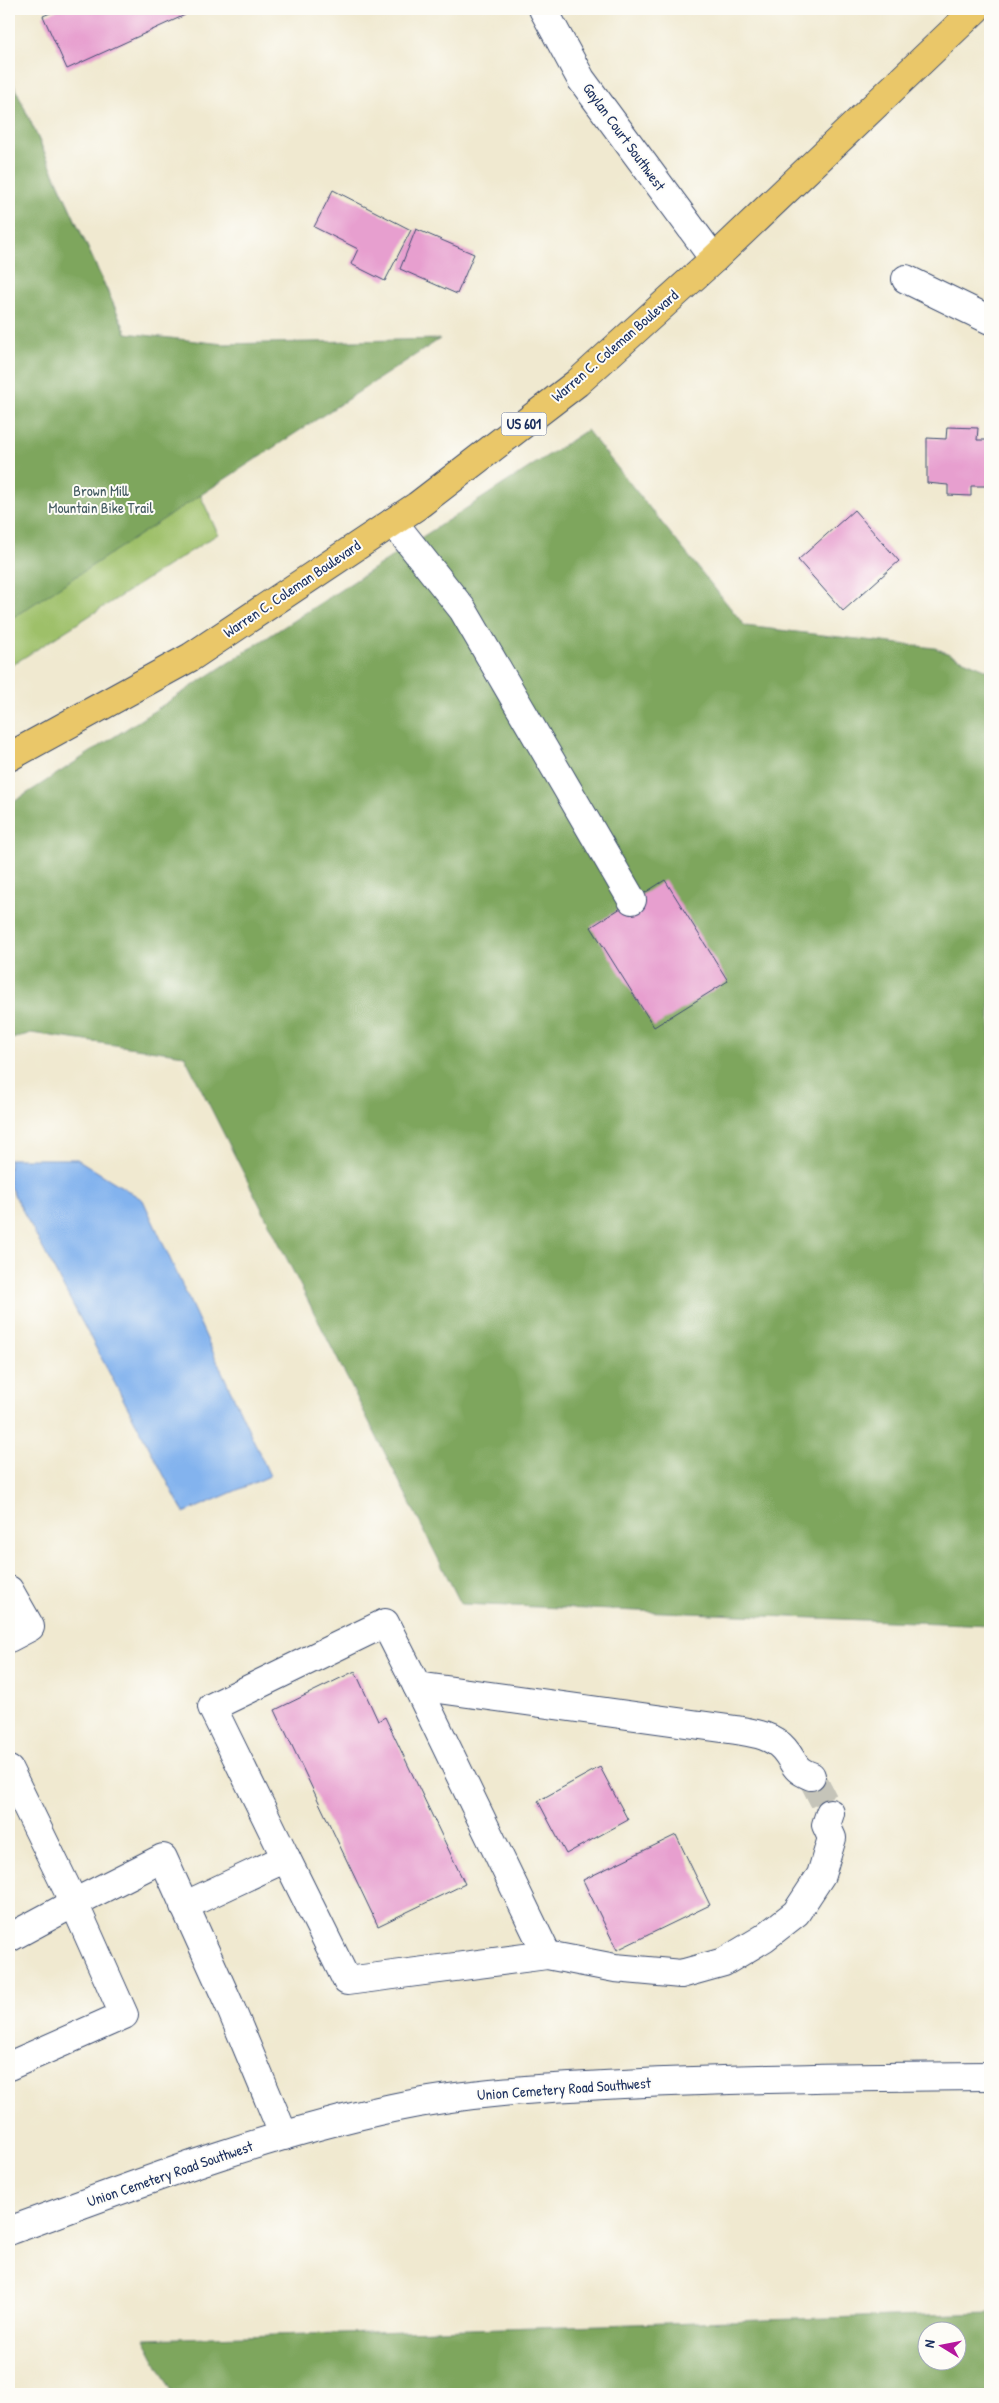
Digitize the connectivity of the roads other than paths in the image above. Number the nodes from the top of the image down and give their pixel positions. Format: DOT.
graph roads {
  1 [pos="543,9"];
  2 [pos="976,9"];
  3 [pos="714,259"];
  4 [pos="906,279"];
  5 [pos="990,320"];
  6 [pos="393,522"];
  7 [pos="9,757"];
  8 [pos="632,900"];
  9 [pos="9,1590"];
  10 [pos="9,1638"];
  11 [pos="417,1686"];
  12 [pos="9,1770"];
  13 [pos="802,1778"];
  14 [pos="823,1820"];
  15 [pos="286,1858"];
  16 [pos="74,1903"];
  17 [pos="184,1906"];
  18 [pos="9,1938"];
  19 [pos="547,1955"];
  20 [pos="9,2066"];
  21 [pos="990,2076"];
  22 [pos="284,2136"];
  23 [pos="9,2231"];
  1 -- 3 [label="street, Gaylan Court Southwest"];
  2 -- 3 [label="highway, Warren C. Coleman Boulevard / US 601"];
  3 -- 6 [label="highway, Warren C. Coleman Boulevard / US 601"];
  4 -- 5 [label="street"];
  6 -- 7 [label="highway, Warren C. Coleman Boulevard / US 601"];
  6 -- 8 [label="street"];
  9 -- 10 [label="street"];
  11 -- 13 [label="street"];
  11 -- 15 [label="street"];
  11 -- 19 [label="street"];
  12 -- 16 [label="street"];
  14 -- 19 [label="street"];
  15 -- 17 [label="street"];
  15 -- 19 [label="street"];
  16 -- 17 [label="street"];
  16 -- 18 [label="street"];
  16 -- 20 [label="street"];
  17 -- 22 [label="street"];
  21 -- 22 [label="street, Union Cemetery Road Southwest"];
  22 -- 23 [label="street, Union Cemetery Road Southwest"];
}
